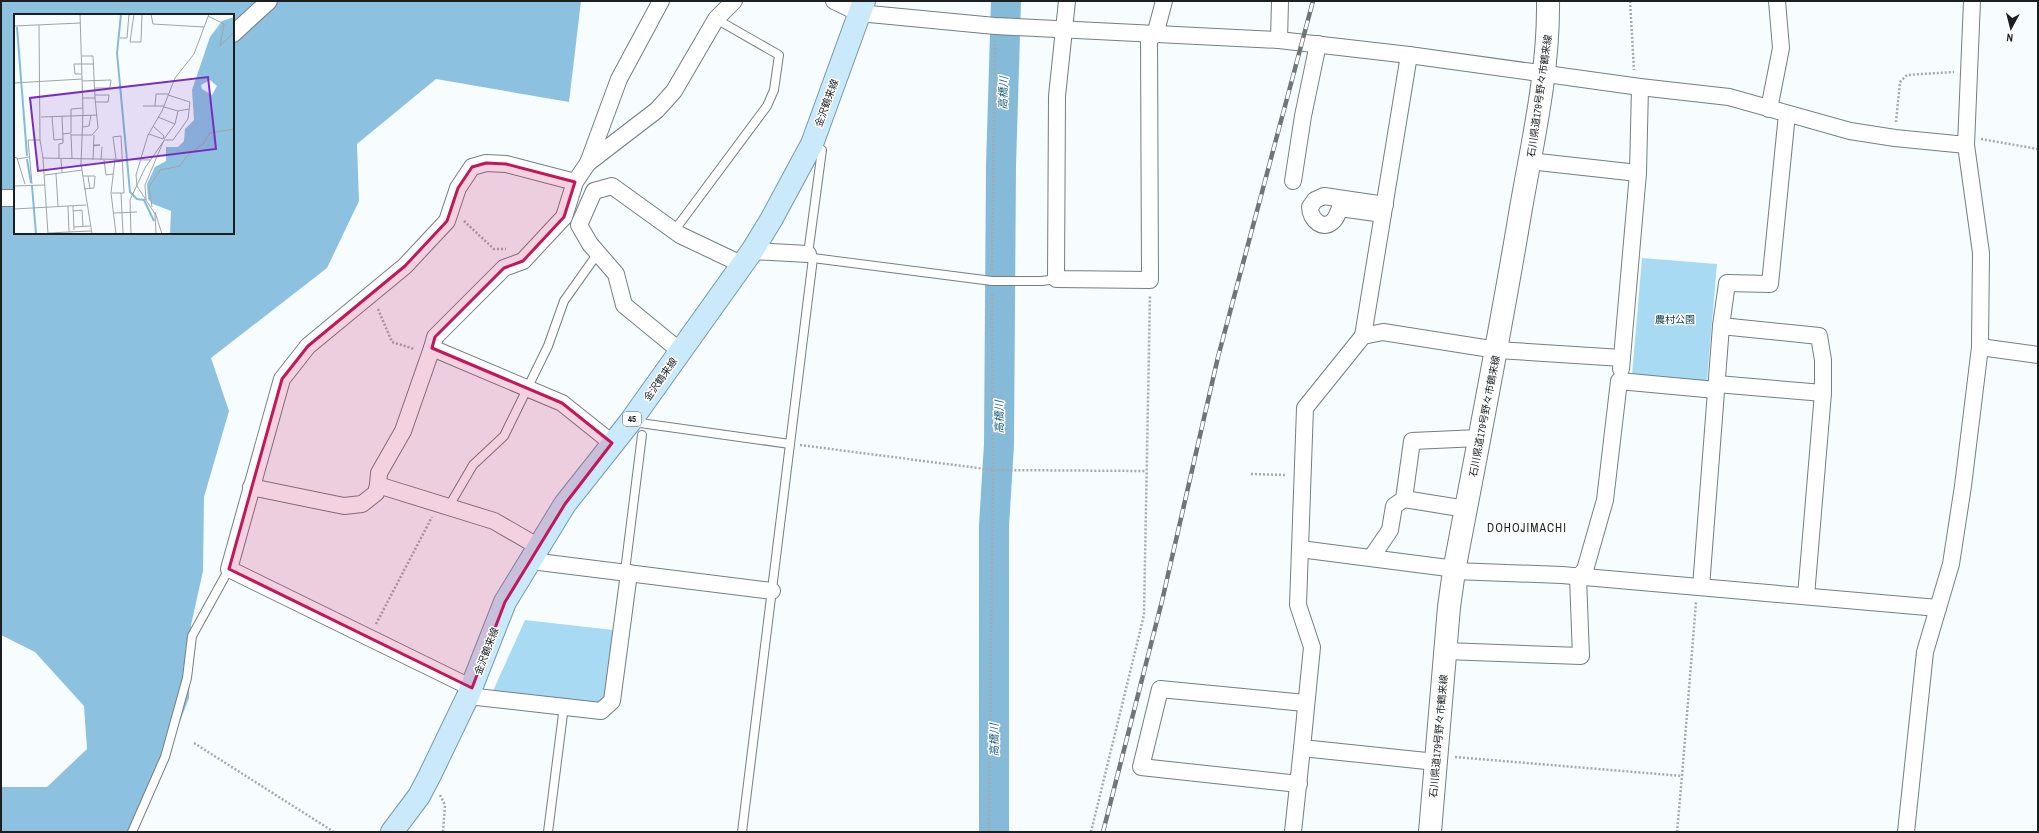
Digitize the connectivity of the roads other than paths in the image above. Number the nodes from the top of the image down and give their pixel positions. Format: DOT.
graph roads {
  1 [pos="269,1"];
  2 [pos="661,1"];
  3 [pos="734,1"];
  4 [pos="834,1"];
  5 [pos="1067,1"];
  6 [pos="1164,1"];
  7 [pos="1280,1"];
  8 [pos="1548,1"];
  9 [pos="1777,1"];
  10 [pos="1972,1"];
  11 [pos="861,7"];
  12 [pos="716,19"];
  13 [pos="1063,30"];
  14 [pos="234,33"];
  15 [pos="1152,35"];
  16 [pos="1279,40"];
  17 [pos="1318,44"];
  18 [pos="1409,55"];
  19 [pos="1544,72"];
  20 [pos="1640,87"];
  21 [pos="1769,109"];
  22 [pos="1787,114"];
  23 [pos="1966,141"];
  24 [pos="812,144"];
  25 [pos="1529,161"];
  26 [pos="588,163"];
  27 [pos="1638,172"];
  28 [pos="1293,181"];
  29 [pos="575,182"];
  30 [pos="1,198"];
  31 [pos="14,198"];
  32 [pos="674,231"];
  33 [pos="598,254"];
  34 [pos="810,256"];
  35 [pos="747,257"];
  36 [pos="1056,279"];
  37 [pos="1721,326"];
  38 [pos="1364,336"];
  39 [pos="1980,347"];
  40 [pos="432,348"];
  41 [pos="1497,350"];
  42 [pos="680,351"];
  43 [pos="2038,355"];
  44 [pos="1622,358"];
  45 [pos="1619,380"];
  46 [pos="1716,387"];
  47 [pos="528,389"];
  48 [pos="1823,393"];
  49 [pos="636,428"];
  50 [pos="1479,438"];
  51 [pos="612,442"];
  52 [pos="790,444"];
  53 [pos="378,485"];
  54 [pos="251,487"];
  55 [pos="1404,499"];
  56 [pos="444,505"];
  57 [pos="1466,509"];
  58 [pos="1300,549"];
  59 [pos="535,554"];
  60 [pos="1371,558"];
  61 [pos="229,569"];
  62 [pos="1454,571"];
  63 [pos="627,572"];
  64 [pos="1578,576"];
  65 [pos="1701,587"];
  66 [pos="772,591"];
  67 [pos="1806,596"];
  68 [pos="1938,608"];
  69 [pos="1445,651"];
  70 [pos="470,692"];
  71 [pos="1305,703"];
  72 [pos="564,706"];
  73 [pos="1302,748"];
  74 [pos="1436,759"];
  75 [pos="1298,784"];
  76 [pos="132,832"];
  77 [pos="392,832"];
  78 [pos="548,832"];
  79 [pos="742,832"];
  80 [pos="1293,832"];
  81 [pos="1430,832"];
  82 [pos="1906,832"];
  1 -- 14 [label="street"];
  2 -- 26 [label="street"];
  3 -- 12 [label="street"];
  4 -- 11 [label="street"];
  5 -- 13 [label="street"];
  6 -- 15 [label="street"];
  7 -- 16 [label="street"];
  8 -- 19 [label="main road, 石川県道179号野々市鶴来線"];
  9 -- 21 [label="street"];
  10 -- 23 [label="street"];
  11 -- 13 [label="street"];
  11 -- 24 [label="main road, 金沢鶴来線 / 45"];
  12 -- 26 [label="street"];
  12 -- 32 [label="lane"];
  13 -- 15 [label="street"];
  13 -- 36 [label="street"];
  15 -- 16 [label="street"];
  15 -- 36 [label="street"];
  16 -- 17 [label="street"];
  17 -- 18 [label="street"];
  17 -- 28 [label="street"];
  18 -- 19 [label="street"];
  18 -- 38 [label="street"];
  19 -- 20 [label="street"];
  19 -- 25 [label="main road, 石川県道179号野々市鶴来線"];
  20 -- 21 [label="street"];
  20 -- 27 [label="street"];
  21 -- 22 [label="street"];
  22 -- 23 [label="street"];
  22 -- 37 [label="street"];
  23 -- 39 [label="street"];
  24 -- 34 [label="lane"];
  24 -- 35 [label="main road, 金沢鶴来線 / 45"];
  25 -- 27 [label="street"];
  25 -- 41 [label="main road, 石川県道179号野々市鶴来線"];
  26 -- 29 [label="street"];
  27 -- 44 [label="street"];
  29 -- 40 [label="street"];
  29 -- 54 [label="street"];
  30 -- 31 [label="street"];
  32 -- 33 [label="street"];
  32 -- 35 [label="street"];
  33 -- 42 [label="street"];
  33 -- 47 [label="lane"];
  34 -- 35 [label="street"];
  34 -- 36 [label="lane"];
  34 -- 52 [label="lane"];
  35 -- 42 [label="main road, 金沢鶴来線 / 45"];
  37 -- 46 [label="street"];
  37 -- 48 [label="street"];
  38 -- 41 [label="street"];
  38 -- 58 [label="street"];
  39 -- 43 [label="street"];
  39 -- 68 [label="street"];
  40 -- 47 [label="street"];
  40 -- 53 [label="street"];
  41 -- 44 [label="street"];
  41 -- 50 [label="main road, 石川県道179号野々市鶴来線"];
  42 -- 49 [label="main road, 金沢鶴来線 / 45"];
  44 -- 45 [label="street"];
  45 -- 46 [label="street"];
  45 -- 64 [label="street"];
  46 -- 48 [label="street"];
  46 -- 65 [label="street"];
  47 -- 51 [label="street"];
  47 -- 56 [label="lane"];
  48 -- 67 [label="street"];
  49 -- 51 [label="main road, 金沢鶴来線 / 45"];
  49 -- 52 [label="lane"];
  49 -- 63 [label="lane"];
  50 -- 55 [label="street"];
  50 -- 57 [label="main road, 石川県道179号野々市鶴来線"];
  51 -- 59 [label="main road, 金沢鶴来線 / 45"];
  52 -- 66 [label="lane"];
  53 -- 54 [label="street"];
  53 -- 56 [label="street"];
  54 -- 61 [label="street"];
  55 -- 57 [label="street"];
  55 -- 60 [label="street"];
  56 -- 59 [label="street"];
  57 -- 62 [label="main road, 石川県道179号野々市鶴来線"];
  58 -- 60 [label="street"];
  58 -- 71 [label="street"];
  59 -- 63 [label="street"];
  59 -- 70 [label="main road, 金沢鶴来線 / 45"];
  60 -- 62 [label="street"];
  61 -- 70 [label="street"];
  61 -- 76 [label="lane"];
  62 -- 64 [label="street"];
  62 -- 69 [label="main road, 石川県道179号野々市鶴来線"];
  63 -- 66 [label="street"];
  63 -- 72 [label="street"];
  64 -- 65 [label="street"];
  64 -- 69 [label="street"];
  65 -- 67 [label="street"];
  66 -- 79 [label="lane"];
  67 -- 68 [label="street"];
  68 -- 82 [label="street"];
  69 -- 74 [label="main road, 石川県道179号野々市鶴来線"];
  70 -- 72 [label="street"];
  70 -- 77 [label="main road, 金沢鶴来線 / 45"];
  71 -- 73 [label="street"];
  71 -- 75 [label="street"];
  72 -- 78 [label="lane"];
  73 -- 74 [label="street"];
  73 -- 75 [label="street"];
  74 -- 81 [label="main road, 石川県道179号野々市鶴来線"];
  75 -- 80 [label="street"];
}
